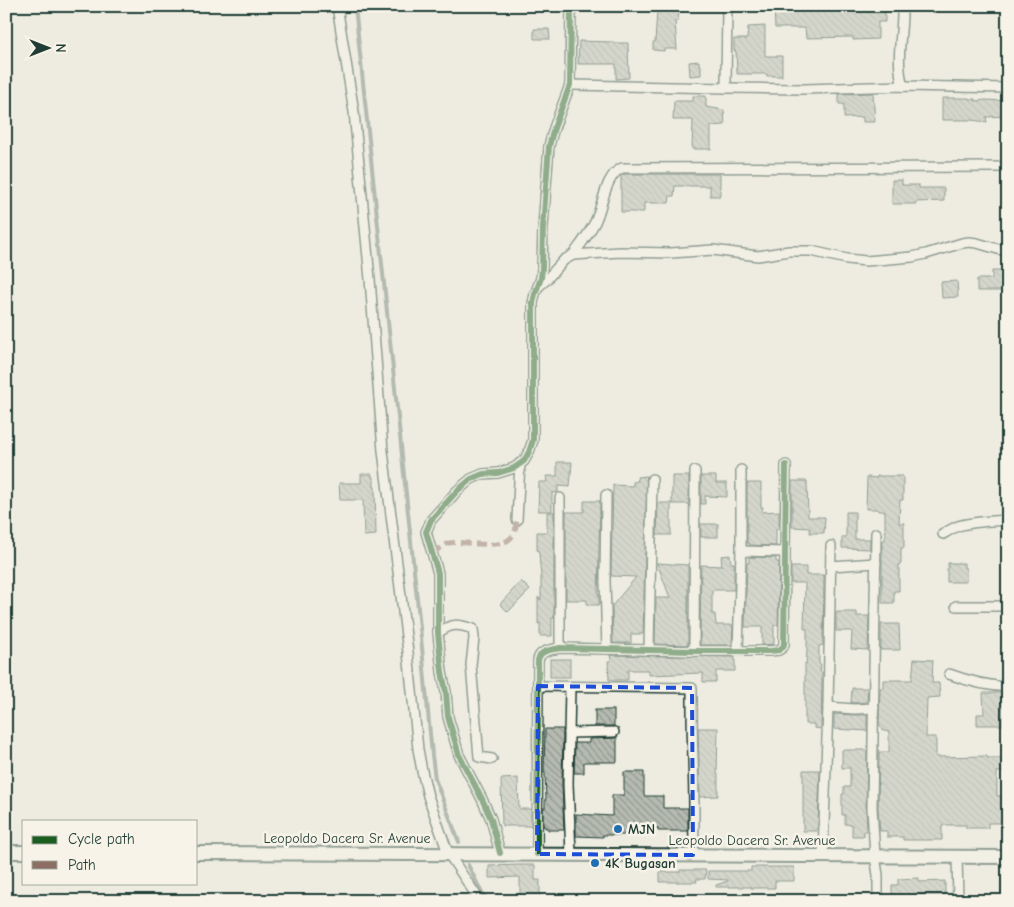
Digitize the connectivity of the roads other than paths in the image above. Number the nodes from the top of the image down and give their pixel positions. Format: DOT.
graph roads {
  1 [pos="337,6"];
  2 [pos="571,6"];
  3 [pos="727,6"];
  4 [pos="902,6"];
  5 [pos="570,85"];
  6 [pos="903,86"];
  7 [pos="726,88"];
  8 [pos="1008,88"];
  9 [pos="1008,167"];
  10 [pos="1008,252"];
  11 [pos="573,255"];
  12 [pos="538,287"];
  13 [pos="520,464"];
  14 [pos="786,466"];
  15 [pos="741,470"];
  16 [pos="695,471"];
  17 [pos="652,479"];
  18 [pos="606,495"];
  19 [pos="560,498"];
  20 [pos="517,520"];
  21 [pos="1008,520"];
  22 [pos="876,533"];
  23 [pos="943,534"];
  24 [pos="831,546"];
  25 [pos="741,551"];
  26 [pos="785,552"];
  27 [pos="876,563"];
  28 [pos="831,566"];
  29 [pos="956,606"];
  30 [pos="1008,606"];
  31 [pos="438,633"];
  32 [pos="560,648"];
  33 [pos="607,649"];
  34 [pos="649,650"];
  35 [pos="694,651"];
  36 [pos="738,651"];
  37 [pos="948,674"];
  38 [pos="538,686"];
  39 [pos="570,687"];
  40 [pos="1008,687"];
  41 [pos="828,707"];
  42 [pos="874,708"];
  43 [pos="614,732"];
  44 [pos="569,733"];
  45 [pos="492,759"];
  46 [pos="6,852"];
  47 [pos="22,852"];
  48 [pos="198,853"];
  49 [pos="448,853"];
  50 [pos="500,854"];
  51 [pos="537,854"];
  52 [pos="571,854"];
  53 [pos="693,855"];
  54 [pos="823,855"];
  55 [pos="875,856"];
  56 [pos="957,856"];
  57 [pos="1008,857"];
  58 [pos="480,901"];
  59 [pos="878,901"];
  60 [pos="958,901"];
  1 -- 49 [label="street"];
  2 -- 5 [label="street"];
  3 -- 7 [label="street"];
  4 -- 6 [label="street"];
  5 -- 7 [label="street"];
  5 -- 12 [label="street"];
  6 -- 7 [label="street"];
  6 -- 8 [label="street"];
  9 -- 11 [label="street"];
  10 -- 11 [label="street"];
  11 -- 12 [label="street"];
  12 -- 13 [label="street"];
  13 -- 20 [label="street"];
  13 -- 31 [label="street"];
  14 -- 26 [label="street"];
  15 -- 25 [label="street"];
  16 -- 35 [label="street"];
  17 -- 34 [label="street"];
  18 -- 33 [label="street"];
  19 -- 32 [label="street"];
  21 -- 23 [label="street"];
  22 -- 27 [label="street"];
  24 -- 28 [label="street"];
  25 -- 26 [label="street"];
  25 -- 36 [label="street"];
  26 -- 36 [label="street"];
  27 -- 28 [label="street"];
  27 -- 42 [label="street"];
  28 -- 41 [label="street"];
  29 -- 30 [label="street"];
  31 -- 45 [label="street"];
  31 -- 50 [label="street"];
  32 -- 33 [label="street"];
  32 -- 38 [label="street"];
  33 -- 34 [label="street"];
  34 -- 35 [label="street"];
  35 -- 36 [label="street"];
  37 -- 40 [label="street"];
  38 -- 39 [label="street"];
  38 -- 51 [label="street"];
  39 -- 44 [label="street"];
  39 -- 53 [label="street"];
  41 -- 42 [label="street"];
  41 -- 54 [label="street"];
  42 -- 55 [label="street"];
  43 -- 44 [label="street"];
  44 -- 52 [label="street"];
  46 -- 47 [label="main road"];
  48 -- 49 [label="main road, Leopoldo Dacera Sr. Avenue"];
  49 -- 50 [label="main road, Leopoldo Dacera Sr. Avenue"];
  49 -- 58 [label="street"];
  50 -- 51 [label="main road, Leopoldo Dacera Sr. Avenue"];
  51 -- 52 [label="main road, Leopoldo Dacera Sr. Avenue"];
  52 -- 53 [label="main road, Leopoldo Dacera Sr. Avenue"];
  53 -- 54 [label="main road, Leopoldo Dacera Sr. Avenue"];
  54 -- 55 [label="main road, Leopoldo Dacera Sr. Avenue"];
  55 -- 56 [label="main road, Leopoldo Dacera Sr. Avenue"];
  55 -- 59 [label="street"];
  56 -- 57 [label="main road, Leopoldo Dacera Sr. Avenue"];
  56 -- 60 [label="street"];
}
